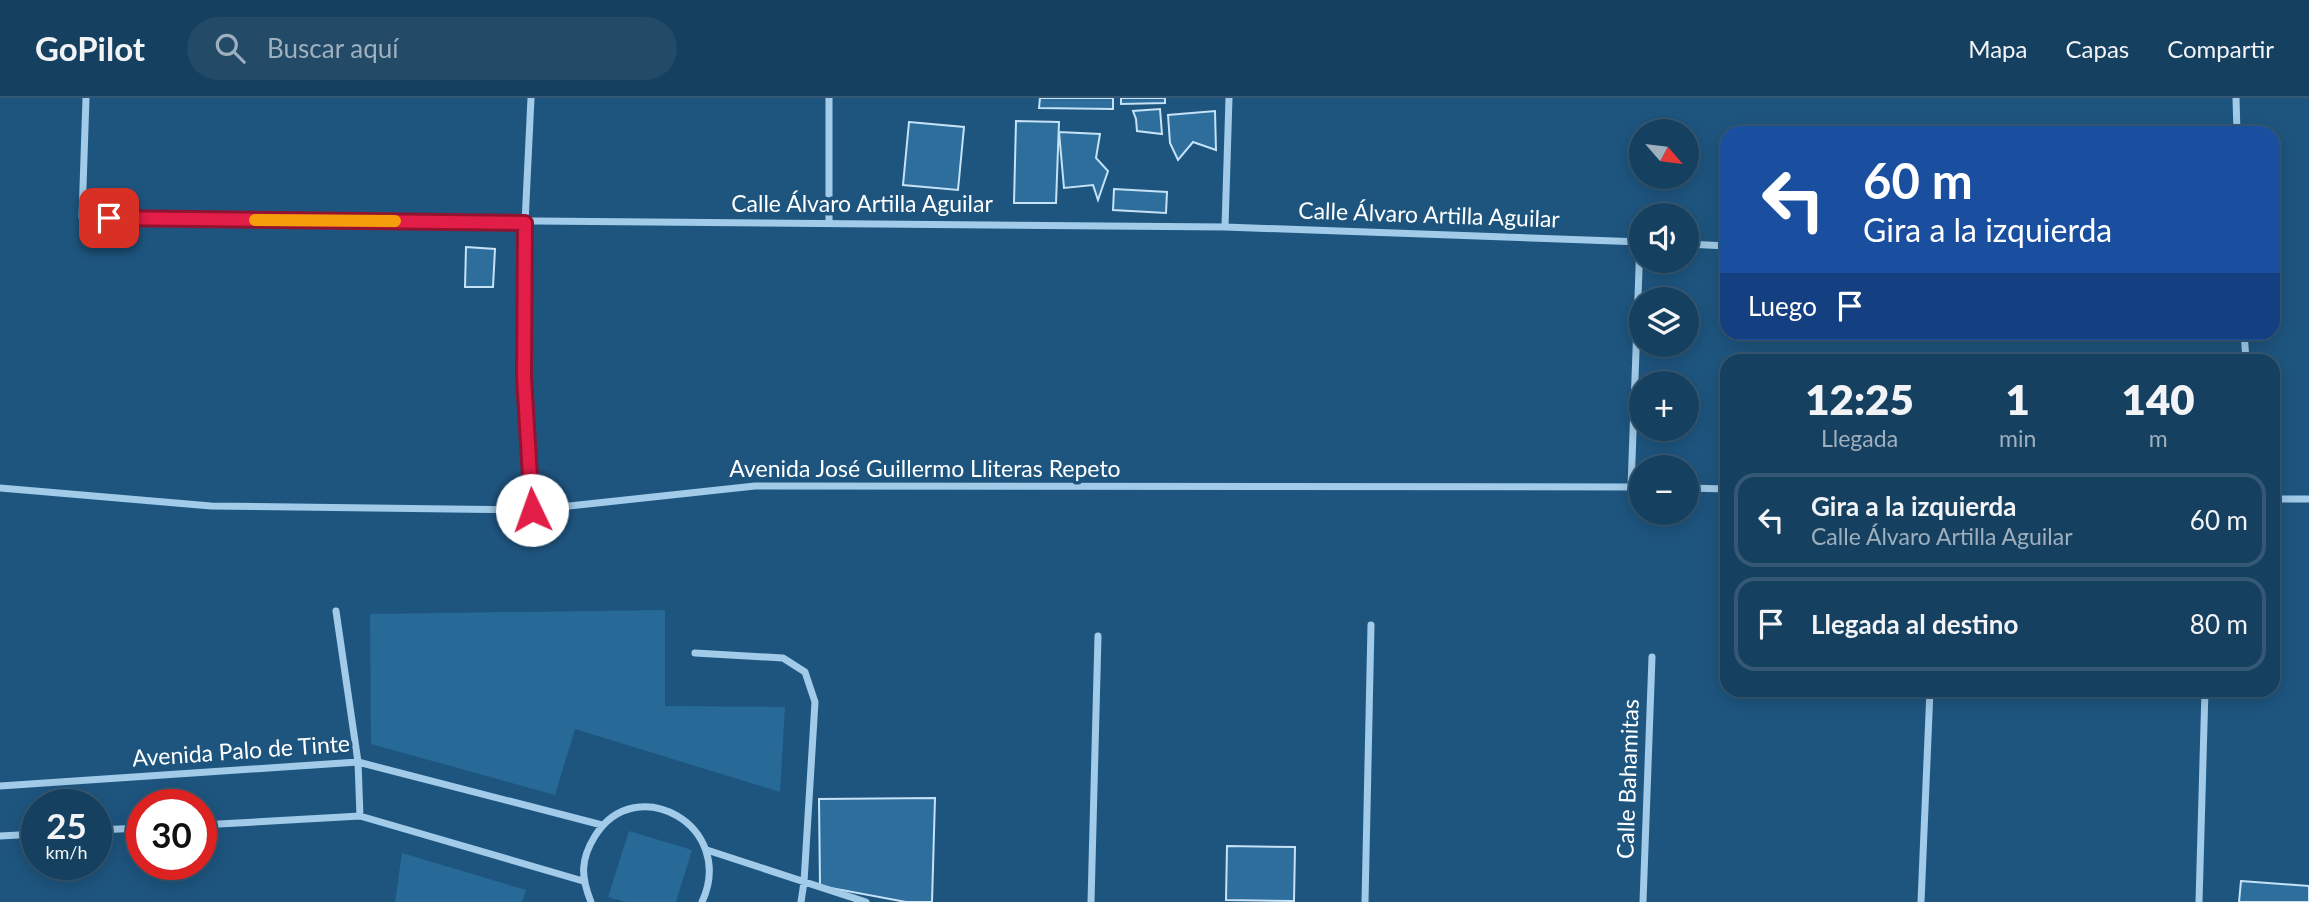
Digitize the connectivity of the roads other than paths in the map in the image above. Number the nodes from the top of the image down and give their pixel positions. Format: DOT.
graph roads {
  1 [pos="86,98"];
  2 [pos="531,98"];
  3 [pos="829,98"];
  4 [pos="1229,98"];
  5 [pos="2236,98"];
  6 [pos="2236,126"];
  7 [pos="829,222"];
  8 [pos="525,223"];
  9 [pos="1225,227"];
  10 [pos="1629,242"];
  11 [pos="1699,245"];
  12 [pos="1720,246"];
  13 [pos="1640,273"];
  14 [pos="1632,455"];
  15 [pos="1629,487"];
  16 [pos="0,488"];
  17 [pos="1699,488"];
  18 [pos="1720,489"];
  19 [pos="2280,499"];
  20 [pos="2309,499"];
  21 [pos="532,510"];
  22 [pos="336,611"];
  23 [pos="1371,625"];
  24 [pos="1098,636"];
  25 [pos="695,653"];
  26 [pos="1652,657"];
  27 [pos="1930,697"];
  28 [pos="2205,697"];
  29 [pos="358,762"];
  30 [pos="0,786"];
  31 [pos="360,816"];
  32 [pos="217,824"];
  33 [pos="602,825"];
  34 [pos="21,835"];
  35 [pos="0,836"];
  36 [pos="706,850"];
  37 [pos="583,881"];
  38 [pos="804,882"];
  39 [pos="704,901"];
  40 [pos="590,902"];
  41 [pos="800,902"];
  42 [pos="866,902"];
  43 [pos="1091,902"];
  44 [pos="1365,902"];
  45 [pos="1643,902"];
  46 [pos="1921,902"];
  47 [pos="2199,902"];
  1 -- 8 [label="street, Calle Álvaro Artilla Aguilar"];
  2 -- 8 [label="street"];
  3 -- 7 [label="street"];
  4 -- 9 [label="street"];
  5 -- 6 [label="street"];
  7 -- 8 [label="street, Calle Álvaro Artilla Aguilar"];
  7 -- 9 [label="street, Calle Álvaro Artilla Aguilar"];
  8 -- 21 [label="street"];
  9 -- 10 [label="street, Calle Álvaro Artilla Aguilar"];
  11 -- 12 [label="street"];
  13 -- 14 [label="street"];
  15 -- 21 [label="street, Avenida José Guillermo Lliteras Repeto"];
  16 -- 21 [label="street, Avenida José Guillermo Lliteras Repeto"];
  17 -- 18 [label="street"];
  19 -- 20 [label="street"];
  22 -- 29 [label="street"];
  23 -- 44 [label="street"];
  24 -- 43 [label="street"];
  25 -- 38 [label="street"];
  26 -- 45 [label="street, Calle Bahamitas"];
  27 -- 46 [label="street"];
  28 -- 47 [label="street"];
  29 -- 30 [label="street, Avenida Palo de Tinte"];
  29 -- 31 [label="street"];
  29 -- 33 [label="street, Avenida Palo de Tinte"];
  31 -- 32 [label="street"];
  31 -- 37 [label="street"];
  33 -- 36 [label="street"];
  33 -- 37 [label="street"];
  34 -- 35 [label="street"];
  36 -- 38 [label="street"];
  36 -- 39 [label="street"];
  37 -- 40 [label="street"];
  38 -- 41 [label="street"];
  38 -- 42 [label="street"];
}
